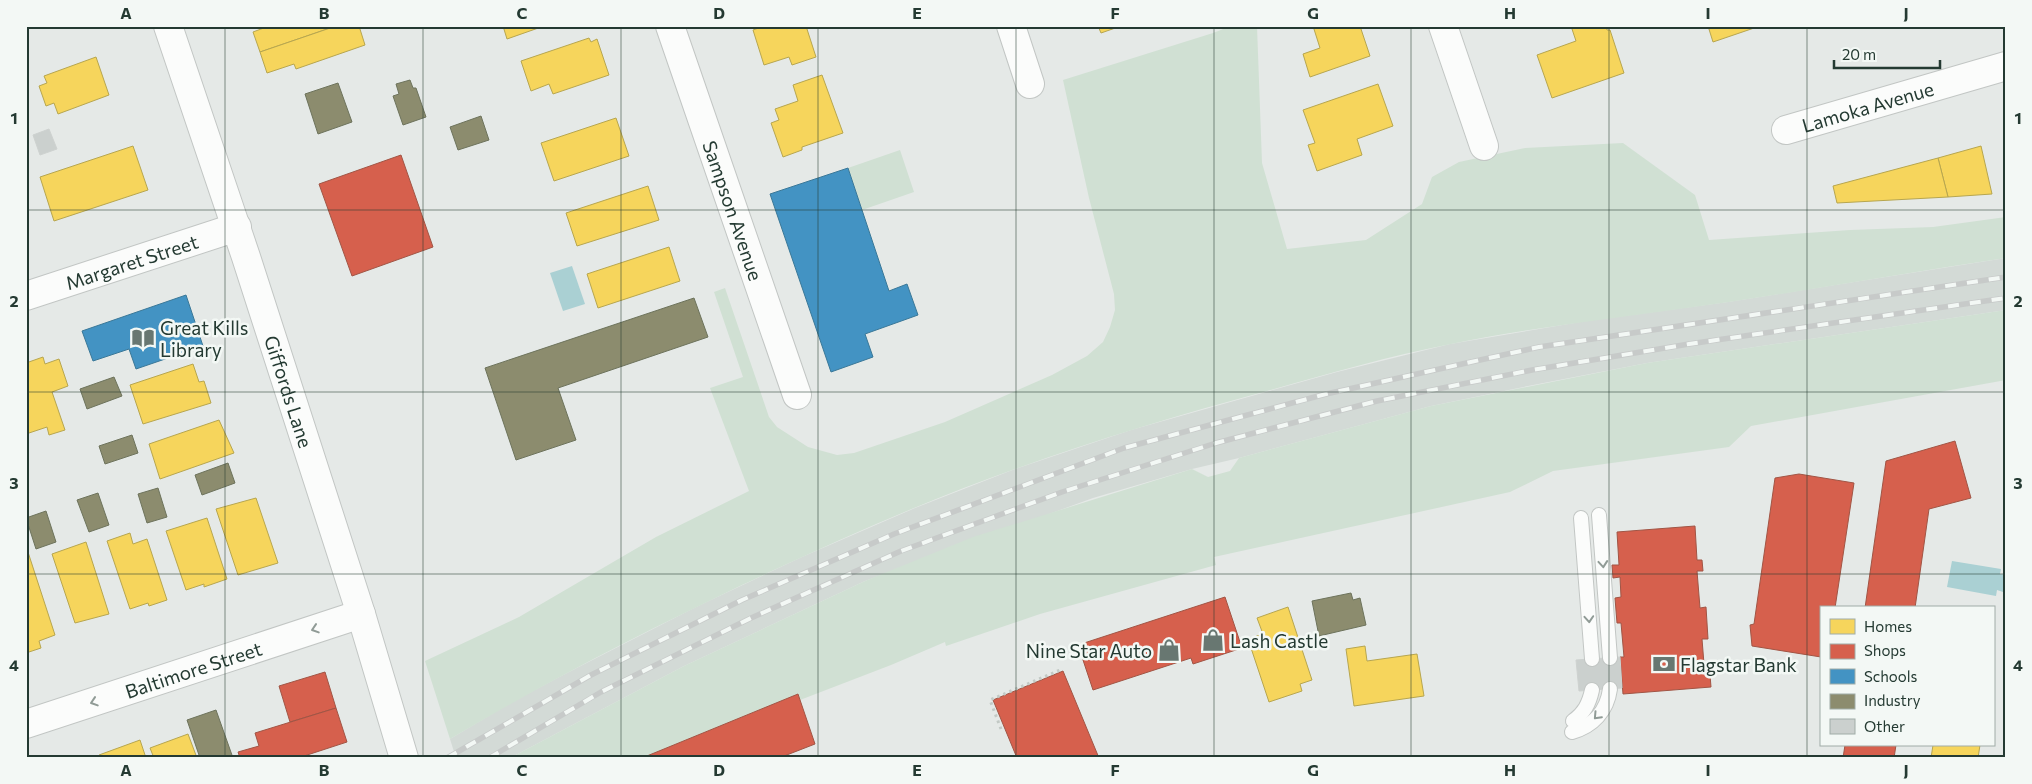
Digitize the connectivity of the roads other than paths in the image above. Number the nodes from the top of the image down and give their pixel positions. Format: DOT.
graph roads {
  1 [pos="168,26"];
  2 [pos="670,26"];
  3 [pos="1011,26"];
  4 [pos="1442,26"];
  5 [pos="2006,66"];
  6 [pos="1030,84"];
  7 [pos="1786,130"];
  8 [pos="1484,146"];
  9 [pos="236,227"];
  10 [pos="26,296"];
  11 [pos="798,395"];
  12 [pos="1599,515"];
  13 [pos="1581,518"];
  14 [pos="361,614"];
  15 [pos="1610,658"];
  16 [pos="1592,659"];
  17 [pos="1610,689"];
  18 [pos="1592,690"];
  19 [pos="26,724"];
  20 [pos="404,758"];
  1 -- 9 [label="street, Giffords Lane"];
  2 -- 11 [label="street, Sampson Avenue"];
  3 -- 6 [label="street"];
  4 -- 8 [label="street"];
  5 -- 7 [label="street, Lamoka Avenue"];
  9 -- 10 [label="street, Margaret Street"];
  9 -- 14 [label="street, Giffords Lane"];
  12 -- 15 [label="lane, one-way"];
  13 -- 16 [label="lane, one-way"];
  14 -- 19 [label="street, Baltimore Street, one-way"];
  14 -- 20 [label="street, Giffords Lane"];
  17 -- 18 [label="lane, one-way"];
}
